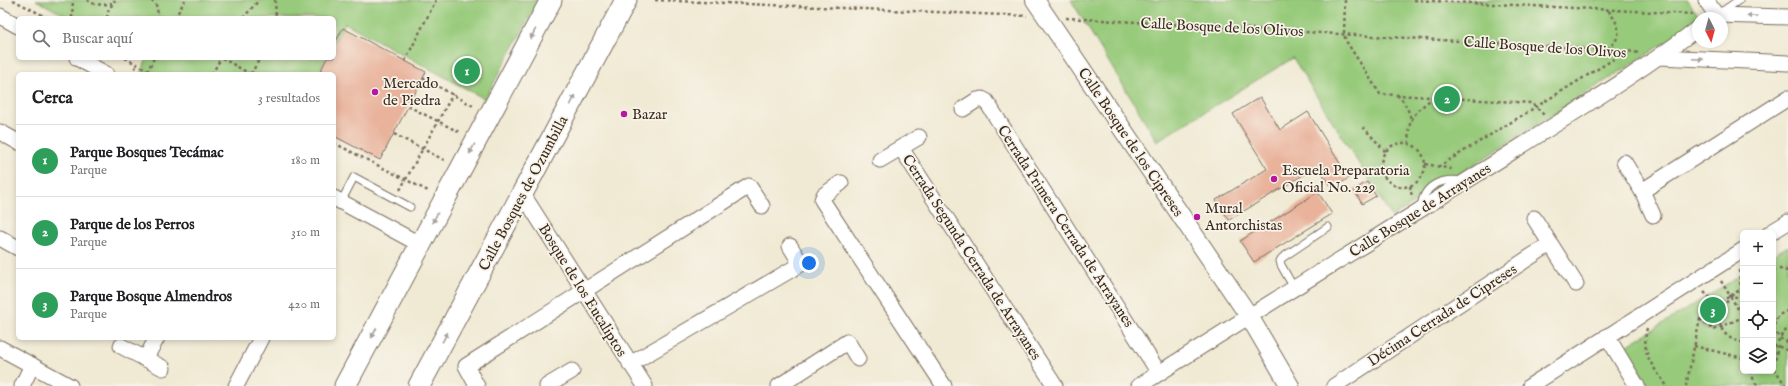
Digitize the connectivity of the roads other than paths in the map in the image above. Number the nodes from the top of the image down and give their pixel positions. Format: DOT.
graph roads {
  1 [pos="551,0"];
  2 [pos="626,0"];
  3 [pos="1035,0"];
  4 [pos="1706,0"];
  5 [pos="1739,0"];
  6 [pos="1712,12"];
  7 [pos="1720,12"];
  8 [pos="0,16"];
  9 [pos="1728,16"];
  10 [pos="1788,17"];
  11 [pos="16,25"];
  12 [pos="1692,32"];
  13 [pos="1659,57"];
  14 [pos="80,60"];
  15 [pos="1788,64"];
  16 [pos="102,72"];
  17 [pos="1788,98"];
  18 [pos="963,109"];
  19 [pos="0,132"];
  20 [pos="919,137"];
  21 [pos="16,141"];
  22 [pos="901,148"];
  23 [pos="880,160"];
  24 [pos="1624,162"];
  25 [pos="841,183"];
  26 [pos="1642,191"];
  27 [pos="522,193"];
  28 [pos="336,199"];
  29 [pos="762,206"];
  30 [pos="410,207"];
  31 [pos="1653,215"];
  32 [pos="1534,218"];
  33 [pos="1788,222"];
  34 [pos="1328,227"];
  35 [pos="1775,230"];
  36 [pos="0,238"];
  37 [pos="1550,244"];
  38 [pos="421,245"];
  39 [pos="790,246"];
  40 [pos="16,247"];
  41 [pos="1740,252"];
  42 [pos="1576,284"];
  43 [pos="1294,288"];
  44 [pos="584,292"];
  45 [pos="1249,316"];
  46 [pos="1607,336"];
  47 [pos="156,340"];
  48 [pos="260,340"];
  49 [pos="121,346"];
  50 [pos="0,348"];
  51 [pos="858,358"];
  52 [pos="145,359"];
  53 [pos="630,364"];
  54 [pos="32,365"];
  55 [pos="162,368"];
  56 [pos="572,371"];
  57 [pos="1160,373"];
  58 [pos="22,386"];
  59 [pos="70,386"];
  60 [pos="236,386"];
  61 [pos="345,386"];
  62 [pos="419,386"];
  63 [pos="477,386"];
  64 [pos="547,386"];
  65 [pos="645,386"];
  66 [pos="779,386"];
  67 [pos="944,386"];
  68 [pos="1055,386"];
  69 [pos="1139,386"];
  70 [pos="1290,386"];
  71 [pos="1334,386"];
  72 [pos="1530,386"];
  73 [pos="1637,386"];
  1 -- 38 [label="main road, one-way"];
  27 -- 2 [label="main road, Calle Bosques de Ozumbilla, one-way"];
  3 -- 45 [label="street, Calle Bosque de los Cipreses"];
  4 -- 6 [label="street"];
  5 -- 7 [label="lane"];
  8 -- 11 [label="street"];
  10 -- 9 [label="street, one-way"];
  12 -- 13 [label="street, Calle Bosque de Arrayanes"];
  13 -- 15 [label="street, one-way"];
  13 -- 43 [label="street, Calle Bosque de Arrayanes"];
  14 -- 16 [label="street"];
  17 -- 26 [label="street"];
  18 -- 57 [label="street, Cerrada Primera Cerrada de Arrayanes"];
  19 -- 21 [label="street"];
  20 -- 22 [label="street, Cerrada Segunda Cerrada de Arrayanes"];
  22 -- 23 [label="street, Cerrada Segunda Cerrada de Arrayanes"];
  22 -- 68 [label="street, Cerrada Segunda Cerrada de Arrayanes"];
  24 -- 26 [label="street"];
  25 -- 67 [label="street"];
  26 -- 31 [label="street"];
  27 -- 44 [label="street, Bosque de los Eucaliptos"];
  62 -- 27 [label="main road, Calle Bosques de Ozumbilla, one-way"];
  28 -- 30 [label="lane"];
  28 -- 38 [label="street"];
  29 -- 44 [label="street"];
  32 -- 37 [label="street"];
  33 -- 35 [label="street"];
  34 -- 43 [label="lane"];
  36 -- 40 [label="street"];
  37 -- 42 [label="street"];
  37 -- 71 [label="street, Décima Cerrada de Cipreses"];
  38 -- 61 [label="main road, one-way"];
  39 -- 53 [label="street"];
  41 -- 46 [label="street"];
  43 -- 45 [label="street, Calle Bosque de Arrayanes"];
  44 -- 53 [label="street, Bosque de los Eucaliptos"];
  44 -- 63 [label="street"];
  45 -- 57 [label="street, Calle Bosque de Arrayanes"];
  45 -- 70 [label="street, Calle Bosque de los Cipreses"];
  46 -- 72 [label="street"];
  46 -- 73 [label="street"];
  47 -- 52 [label="street"];
  48 -- 60 [label="street"];
  49 -- 52 [label="street"];
  50 -- 54 [label="street"];
  51 -- 66 [label="street"];
  52 -- 55 [label="street"];
  53 -- 65 [label="street, Bosque de los Eucaliptos"];
  54 -- 58 [label="street"];
  54 -- 59 [label="street"];
  56 -- 64 [label="street"];
  57 -- 69 [label="street, Calle Bosque de Arrayanes"];
}
